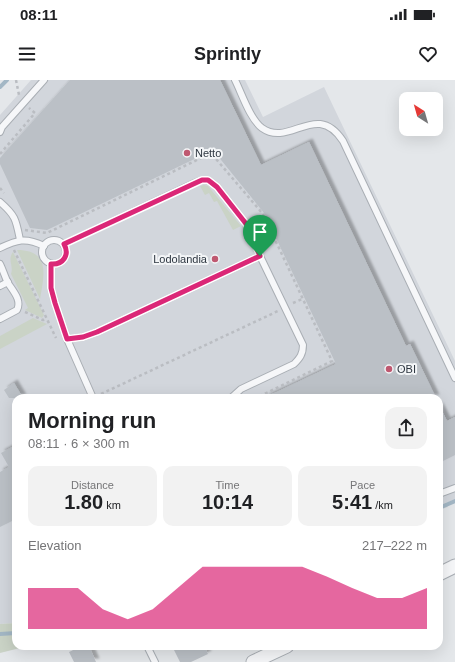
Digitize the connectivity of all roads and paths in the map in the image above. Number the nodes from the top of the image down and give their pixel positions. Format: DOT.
graph roads {
  1 [pos="44,80"];
  2 [pos="235,80"];
  3 [pos="35,113"];
  4 [pos="0,132"];
  5 [pos="0,154"];
  6 [pos="0,202"];
  7 [pos="18,230"];
  8 [pos="20,240"];
  9 [pos="64,244"];
  10 [pos="44,246"];
  11 [pos="0,248"];
  12 [pos="11,252"];
  13 [pos="260,256"];
  14 [pos="0,264"];
  15 [pos="51,264"];
  16 [pos="8,282"];
  17 [pos="0,286"];
  18 [pos="302,299"];
  19 [pos="18,307"];
  20 [pos="285,307"];
  21 [pos="0,319"];
  22 [pos="47,319"];
  23 [pos="56,339"];
  24 [pos="67,339"];
  25 [pos="455,378"];
  26 [pos="91,394"];
  27 [pos="103,394"];
  28 [pos="235,394"];
  29 [pos="264,394"];
  30 [pos="455,488"];
  31 [pos="443,492"];
  32 [pos="455,566"];
  33 [pos="443,572"];
  34 [pos="149,650"];
  35 [pos="278,650"];
  36 [pos="155,662"];
  37 [pos="253,662"];
  1 -- 4 [label="lane"];
  2 -- 25 [label="lane"];
  3 -- 5 [label="path"];
  6 -- 7 [label="lane"];
  7 -- 8 [label="lane"];
  7 -- 18 [label="path"];
  8 -- 10 [label="lane"];
  8 -- 11 [label="lane"];
  9 -- 10 [label="lane"];
  9 -- 13 [label="lane"];
  9 -- 15 [label="lane"];
  10 -- 15 [label="lane"];
  12 -- 22 [label="path"];
  13 -- 20 [label="lane"];
  13 -- 24 [label="lane"];
  14 -- 16 [label="lane"];
  15 -- 24 [label="lane"];
  16 -- 17 [label="lane"];
  16 -- 19 [label="lane"];
  18 -- 20 [label="path"];
  18 -- 29 [label="path"];
  19 -- 21 [label="lane"];
  19 -- 22 [label="path"];
  20 -- 27 [label="path"];
  20 -- 28 [label="lane"];
  22 -- 23 [label="path"];
  24 -- 26 [label="lane"];
  30 -- 31 [label="lane"];
  32 -- 33 [label="street"];
  34 -- 36 [label="lane"];
  35 -- 37 [label="street"];
}
